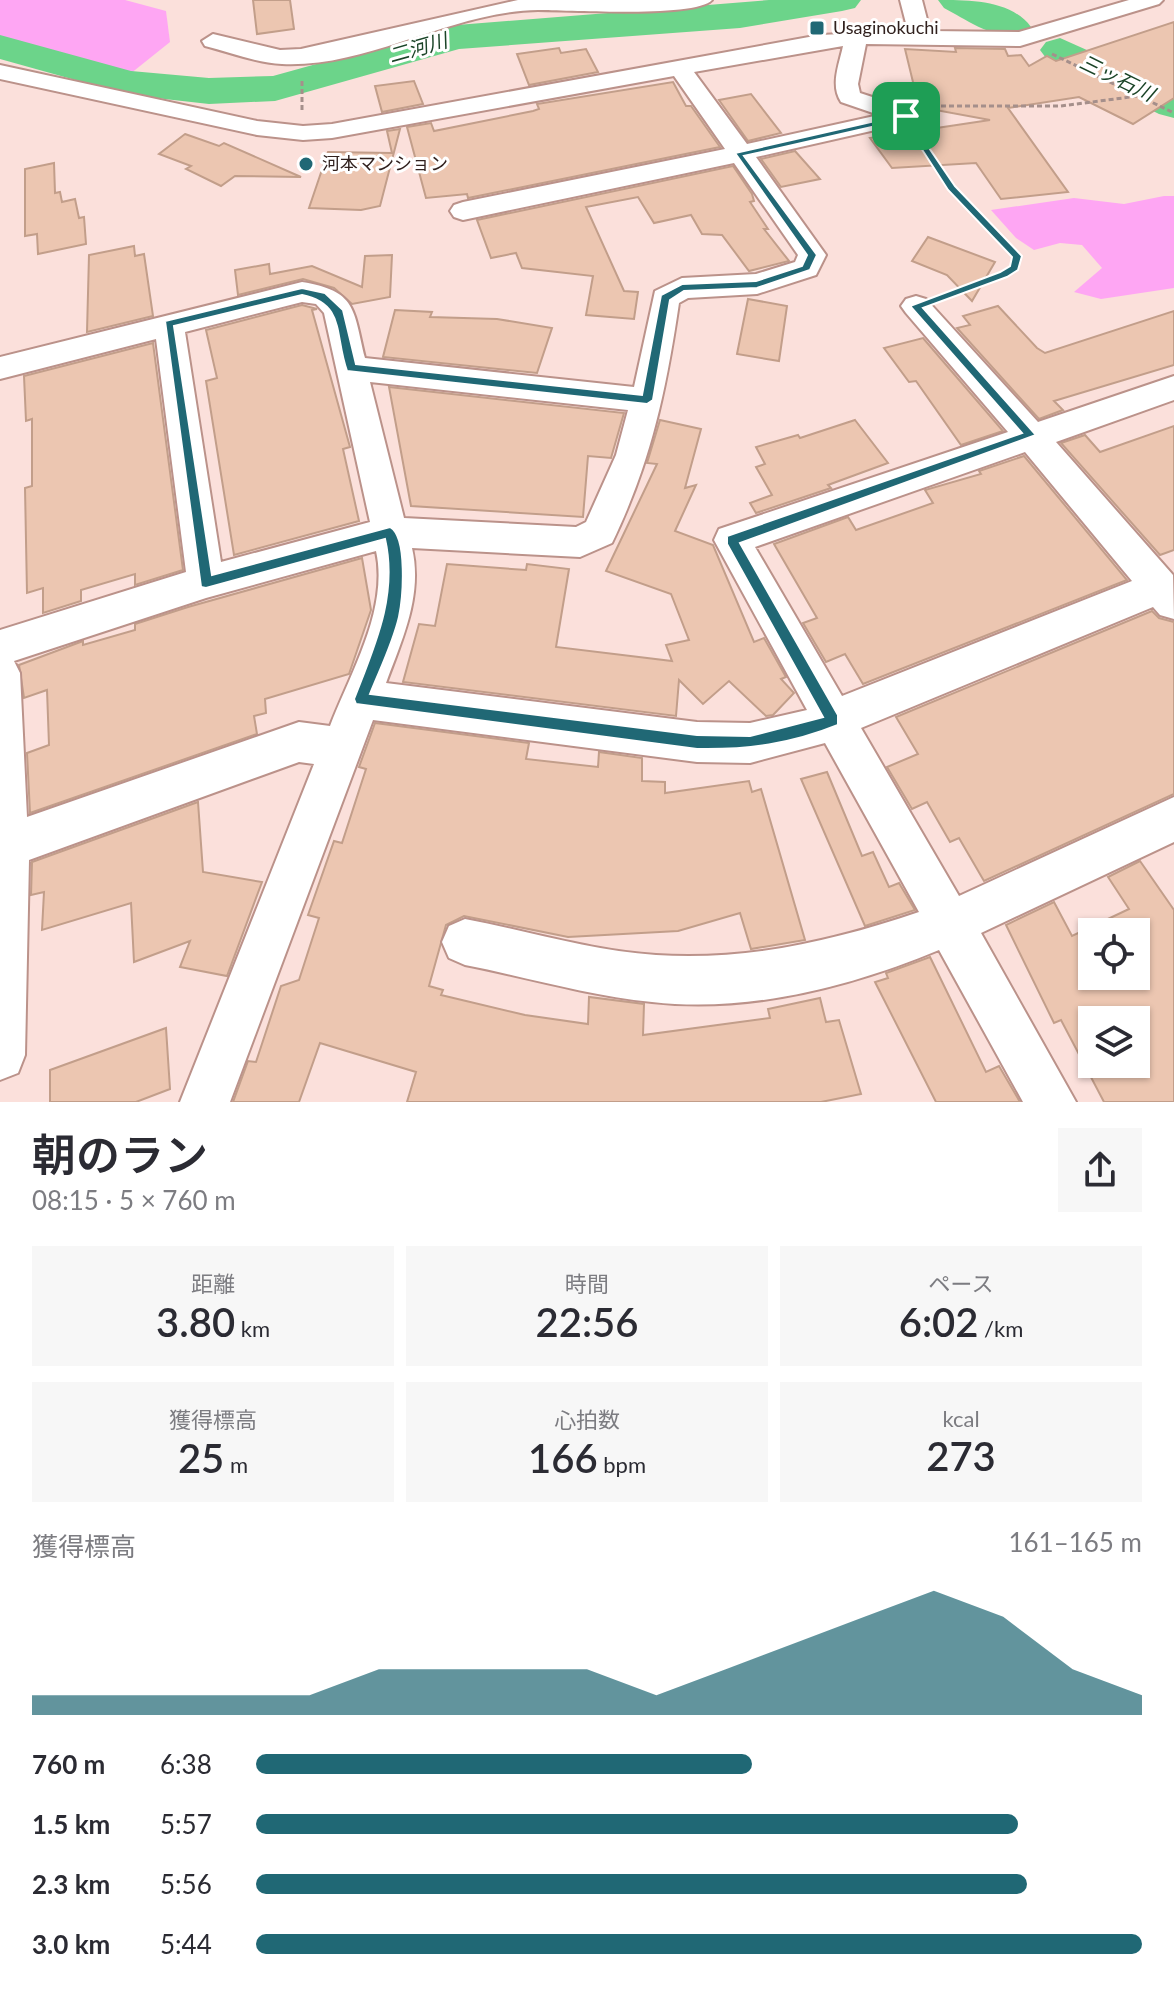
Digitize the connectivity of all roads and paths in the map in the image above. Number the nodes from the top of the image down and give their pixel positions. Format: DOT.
graph roads {
  1 [pos="701,0"];
  2 [pos="911,0"];
  3 [pos="1152,0"];
  4 [pos="918,32"];
  5 [pos="1029,37"];
  6 [pos="856,38"];
  7 [pos="213,41"];
  8 [pos="680,68"];
  9 [pos="0,72"];
  10 [pos="301,77"];
  11 [pos="1138,96"];
  12 [pos="1174,113"];
  13 [pos="906,116"];
  14 [pos="303,120"];
  15 [pos="738,155"];
  16 [pos="463,211"];
  17 [pos="916,306"];
  18 [pos="169,324"];
  19 [pos="0,368"];
  20 [pos="351,368"];
  21 [pos="1174,388"];
  22 [pos="647,400"];
  23 [pos="1030,435"];
  24 [pos="390,532"];
  25 [pos="206,582"];
  26 [pos="1169,595"];
  27 [pos="0,648"];
  28 [pos="0,673"];
  29 [pos="361,699"];
  30 [pos="833,720"];
  31 [pos="342,748"];
  32 [pos="1174,819"];
  33 [pos="7,846"];
  34 [pos="949,924"];
  35 [pos="465,942"];
  36 [pos="0,1055"];
  37 [pos="205,1102"];
  38 [pos="1051,1102"];
  1 -- 7 [label="street"];
  2 -- 4 [label="street"];
  3 -- 5 [label="street"];
  4 -- 5 [label="street"];
  4 -- 6 [label="street"];
  5 -- 11 [label="path"];
  6 -- 8 [label="street"];
  6 -- 13 [label="street"];
  8 -- 9 [label="street"];
  8 -- 15 [label="street"];
  10 -- 14 [label="path"];
  11 -- 12 [label="path"];
  11 -- 13 [label="path"];
  13 -- 15 [label="street"];
  13 -- 17 [label="path"];
  15 -- 16 [label="street"];
  15 -- 22 [label="street"];
  17 -- 23 [label="street"];
  18 -- 19 [label="street"];
  18 -- 20 [label="street"];
  18 -- 25 [label="street"];
  20 -- 22 [label="street"];
  20 -- 24 [label="street"];
  21 -- 23 [label="street"];
  22 -- 24 [label="street"];
  23 -- 26 [label="street"];
  23 -- 30 [label="street"];
  24 -- 25 [label="street"];
  24 -- 29 [label="street"];
  25 -- 27 [label="street"];
  26 -- 30 [label="street"];
  28 -- 33 [label="street"];
  29 -- 30 [label="street"];
  29 -- 31 [label="street"];
  30 -- 34 [label="street"];
  31 -- 33 [label="street"];
  31 -- 37 [label="street"];
  32 -- 34 [label="street"];
  33 -- 36 [label="street"];
  34 -- 35 [label="street"];
  34 -- 38 [label="street"];
}
